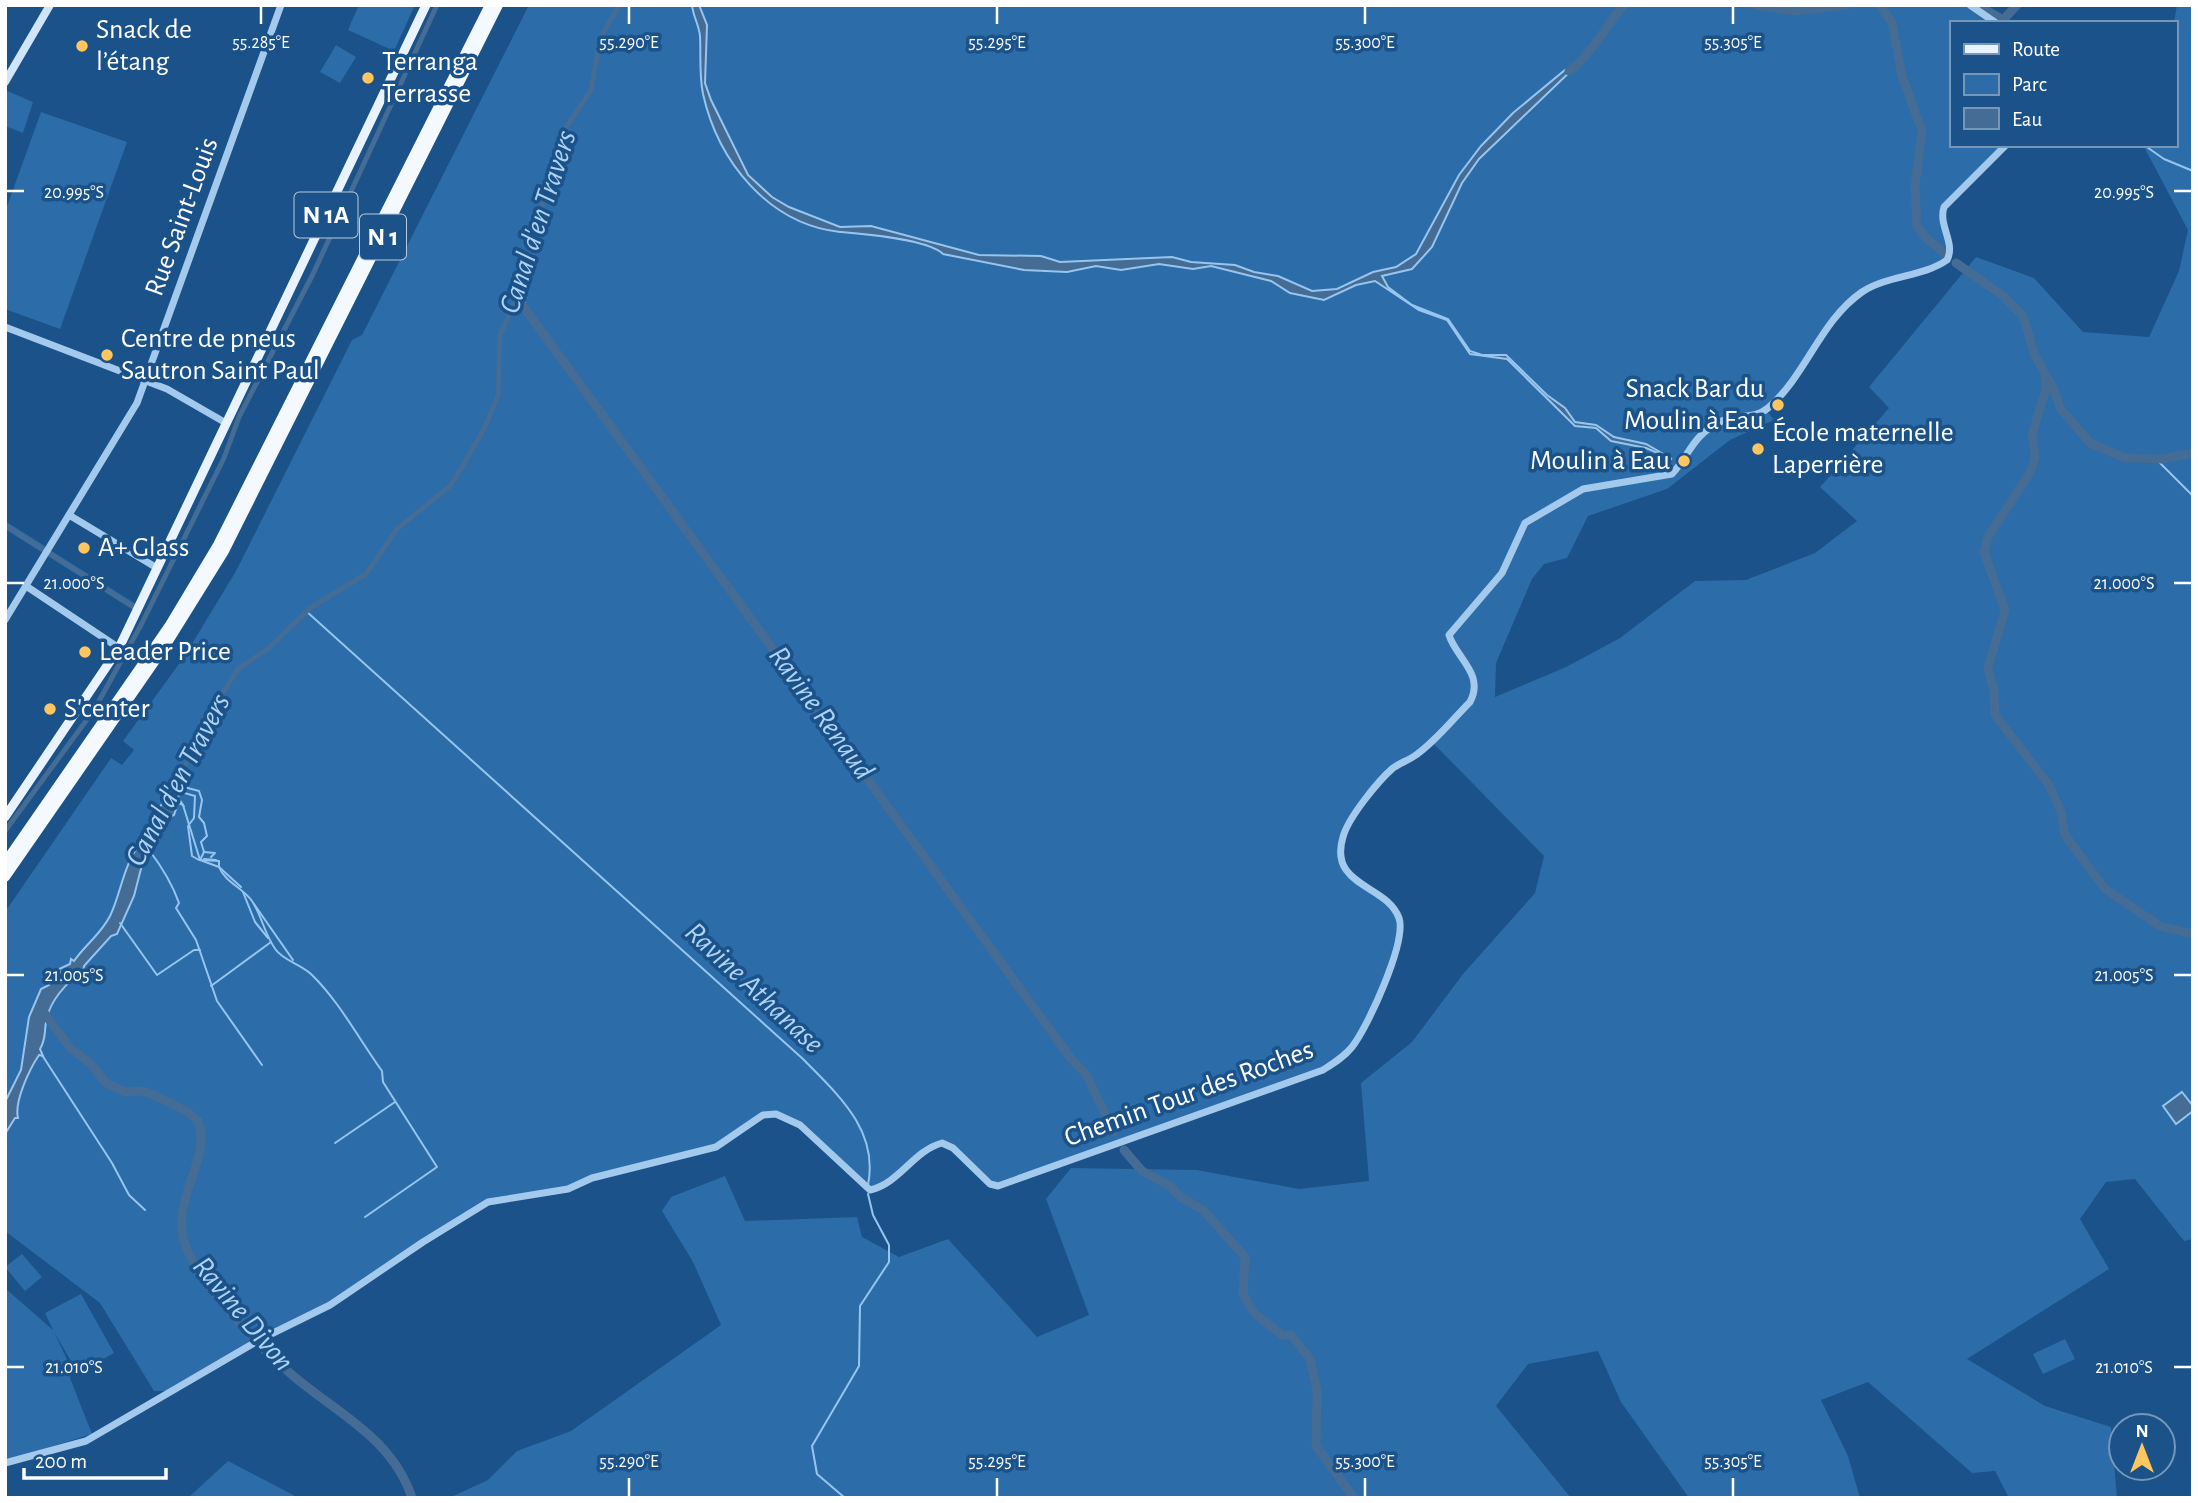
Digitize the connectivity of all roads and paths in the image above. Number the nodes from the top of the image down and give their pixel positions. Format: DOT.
graph roads {
  1 [pos="50,5"];
  2 [pos="281,5"];
  3 [pos="426,5"];
  4 [pos="480,5"];
  5 [pos="490,5"];
  6 [pos="498,5"];
  7 [pos="1970,5"];
  8 [pos="1993,21"];
  9 [pos="463,58"];
  10 [pos="5,82"];
  11 [pos="2004,147"];
  12 [pos="5,327"];
  13 [pos="145,381"];
  14 [pos="226,423"];
  15 [pos="69,515"];
  16 [pos="157,568"];
  17 [pos="26,586"];
  18 [pos="5,620"];
  19 [pos="119,648"];
  20 [pos="5,817"];
  21 [pos="5,863"];
  22 [pos="5,877"];
  23 [pos="5,1463"];
  1 -- 10 [label="main road"];
  2 -- 13 [label="street, Rue Saint-Louis"];
  3 -- 14 [label="main road, N 1A"];
  4 -- 9 [label="highway"];
  5 -- 9 [label="highway, N 1"];
  6 -- 22 [label="highway, N 1"];
  7 -- 8 [label="street"];
  9 -- 21 [label="highway, N 1"];
  11 -- 23 [label="street, Chemin Tour des Roches"];
  12 -- 13 [label="street"];
  13 -- 14 [label="street"];
  13 -- 15 [label="street, Rue Saint-Louis"];
  14 -- 16 [label="main road, N 1A"];
  15 -- 16 [label="street"];
  15 -- 17 [label="street, Rue Saint-Louis"];
  16 -- 19 [label="main road, N 1A"];
  17 -- 18 [label="street, Rue Saint-Louis"];
  17 -- 19 [label="street"];
  19 -- 20 [label="main road, N 1A"];
}
